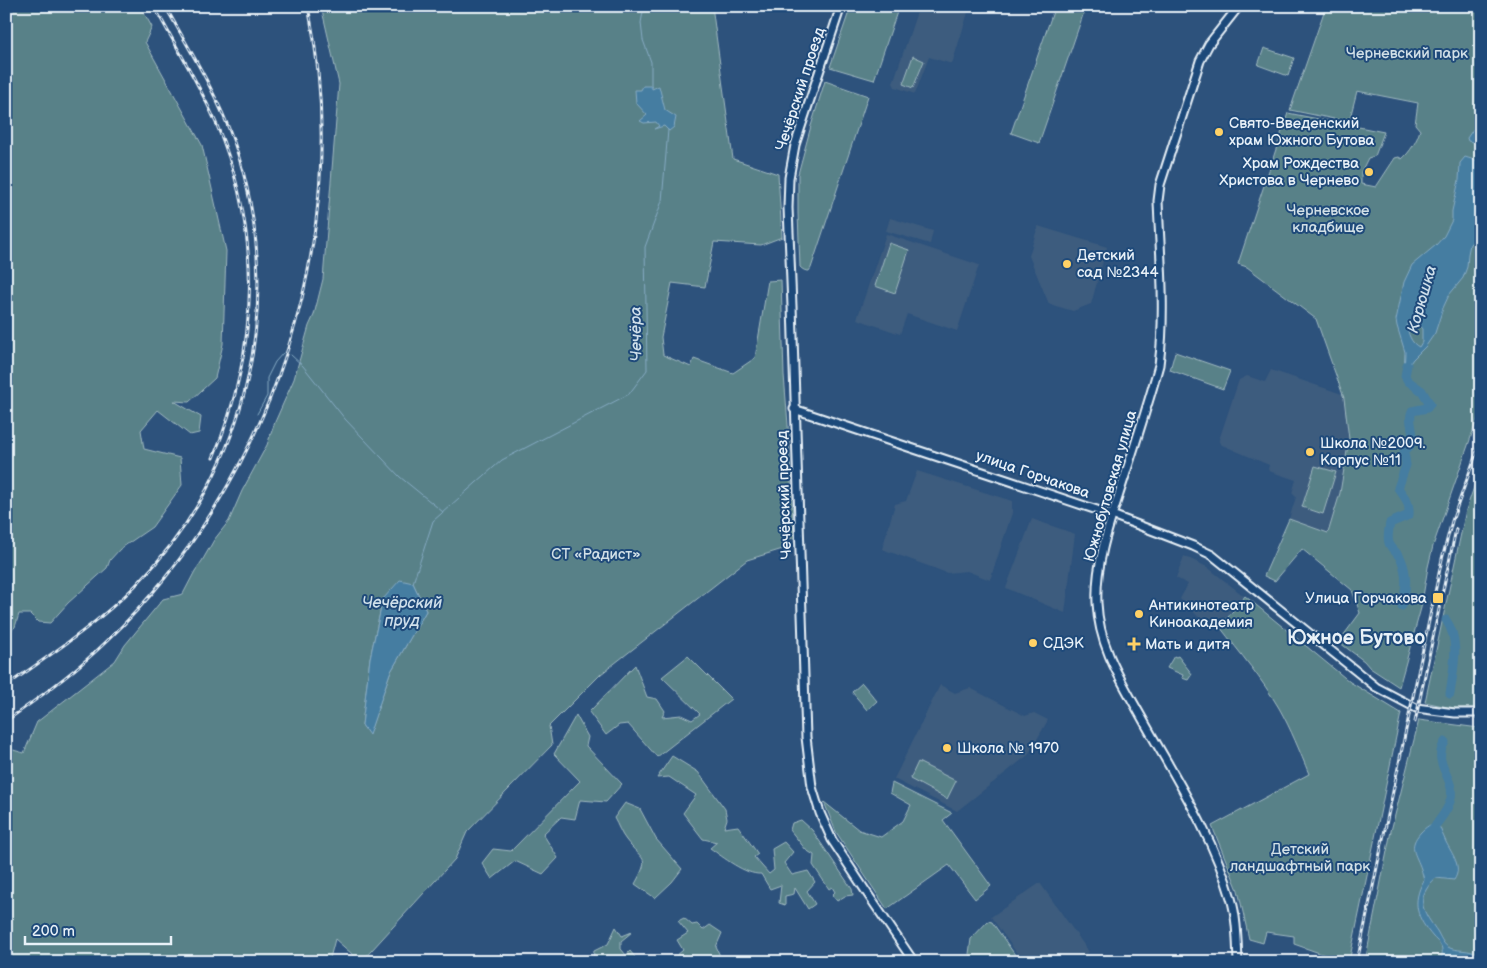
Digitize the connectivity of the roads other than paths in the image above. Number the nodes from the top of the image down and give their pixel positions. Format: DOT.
graph roads {
  1 [pos="841,6"];
  2 [pos="1239,6"];
  3 [pos="794,408"];
  4 [pos="1112,515"];
  5 [pos="1481,713"];
  6 [pos="914,962"];
  7 [pos="1238,962"];
  1 -- 3 [label="street, Чечёрский проезд"];
  2 -- 4 [label="street, Южнобутовская улица"];
  3 -- 4 [label="street, улица Горчакова"];
  3 -- 6 [label="street, Чечёрский проезд"];
  4 -- 5 [label="street, улица Горчакова"];
  4 -- 7 [label="street, Южнобутовская улица"];
}
